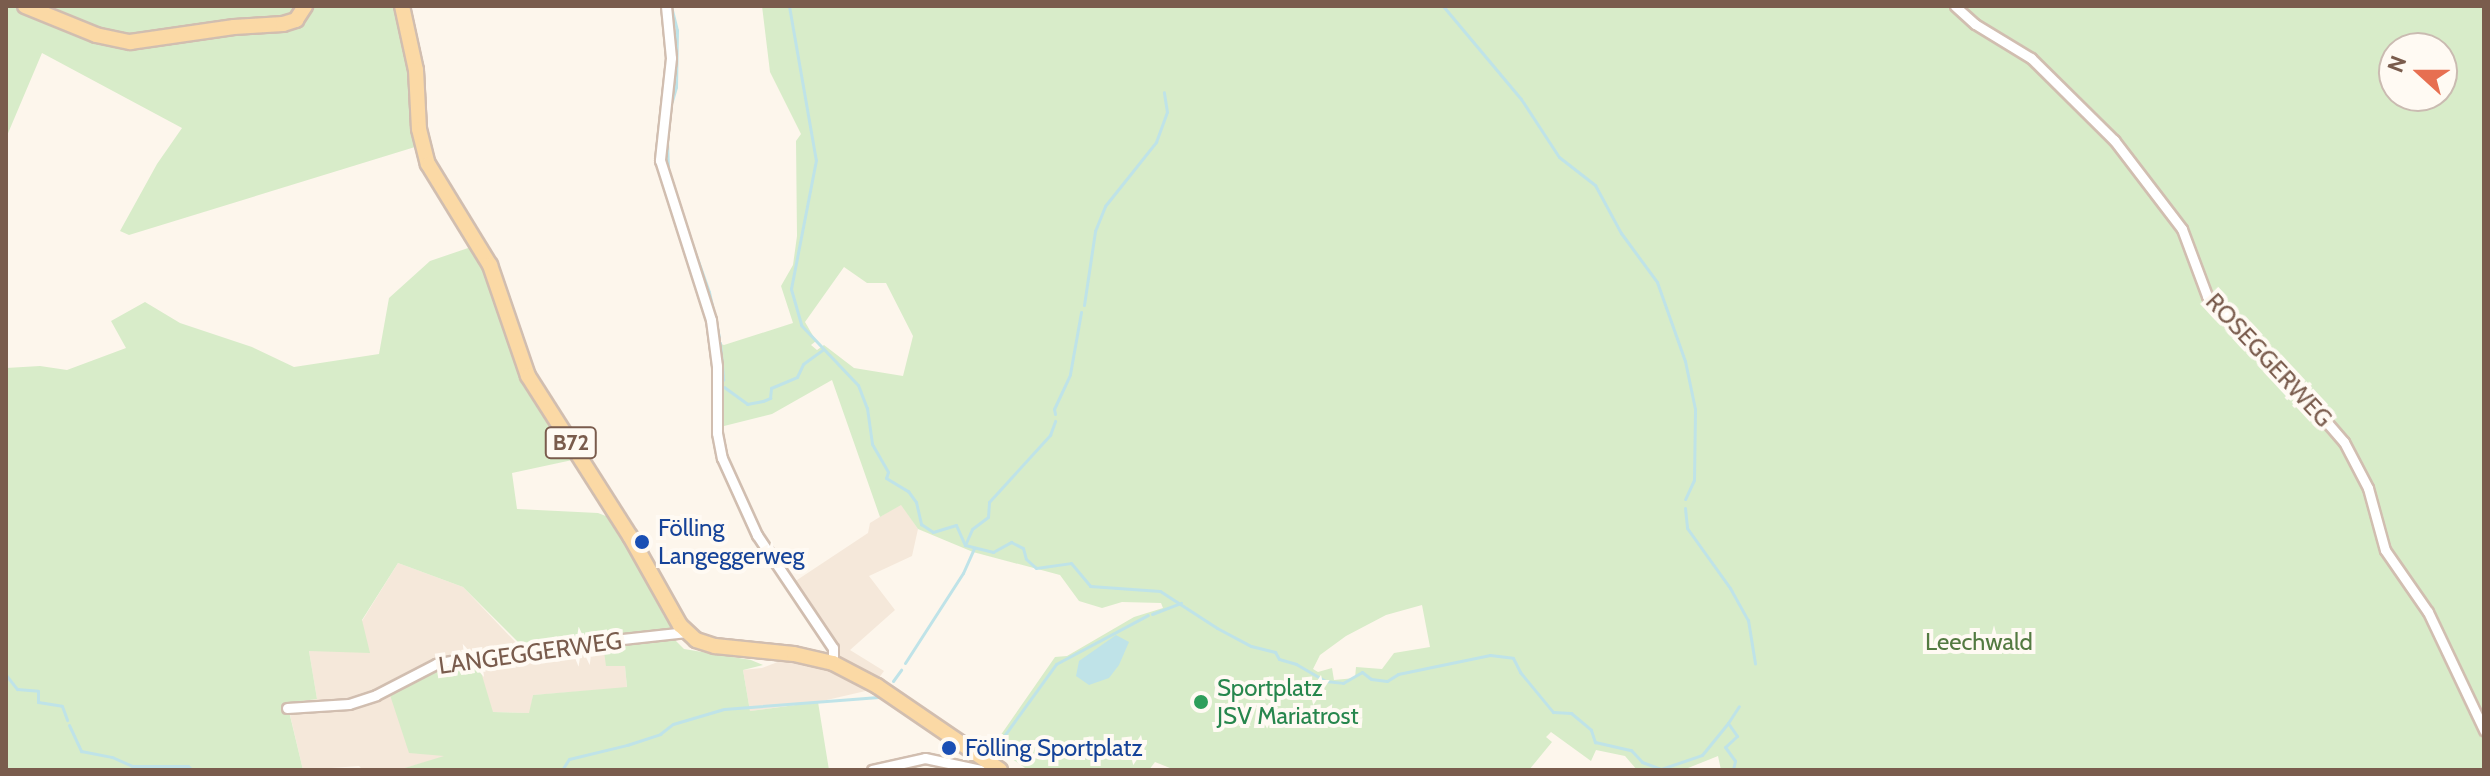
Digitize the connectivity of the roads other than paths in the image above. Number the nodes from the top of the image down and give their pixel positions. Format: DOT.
graph roads {
  1 [pos="25,6"];
  2 [pos="305,6"];
  3 [pos="402,6"];
  4 [pos="666,6"];
  5 [pos="1955,6"];
  6 [pos="686,632"];
  7 [pos="833,663"];
  8 [pos="287,708"];
  9 [pos="2484,730"];
  10 [pos="989,769"];
  11 [pos="872,770"];
  1 -- 2 [label="main road"];
  3 -- 6 [label="main road, B72"];
  4 -- 7 [label="street"];
  5 -- 9 [label="street, ROSEGGERWEG"];
  6 -- 7 [label="main road"];
  6 -- 8 [label="street, LANGEGGERWEG"];
  7 -- 10 [label="main road"];
  10 -- 11 [label="street"];
}
